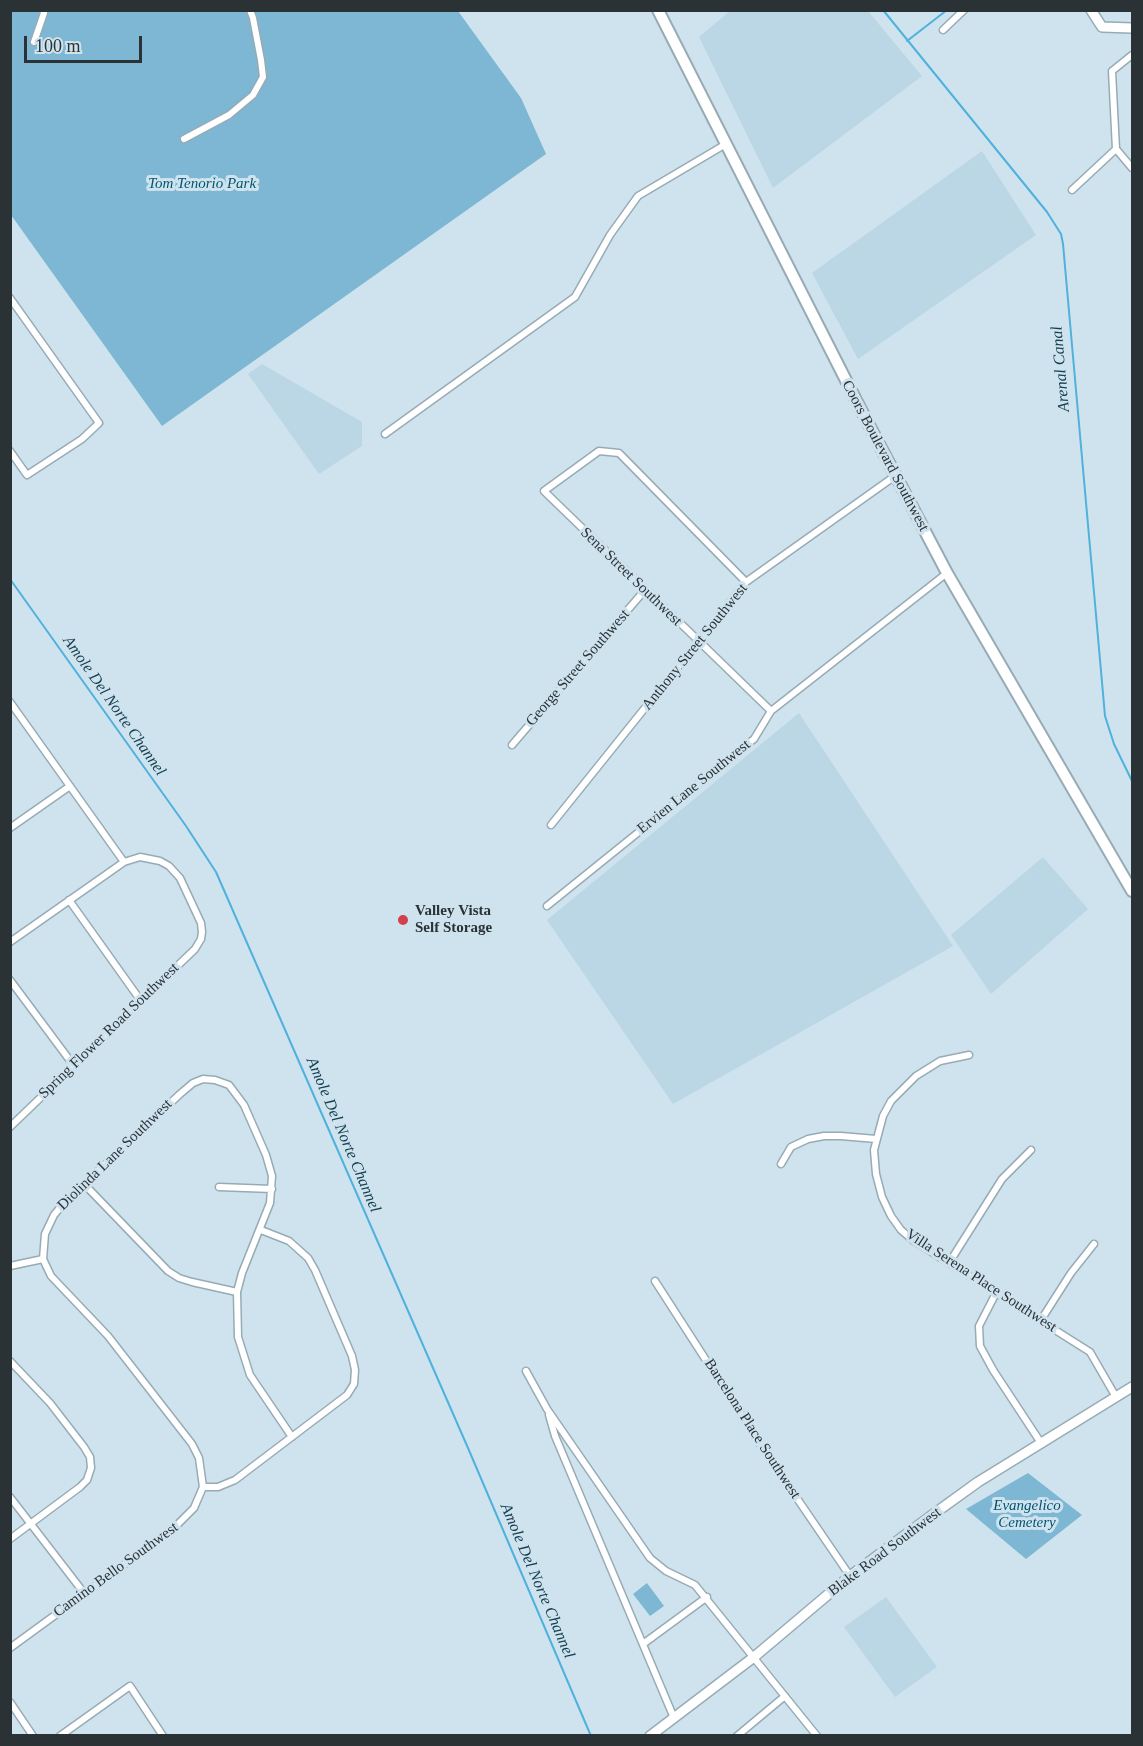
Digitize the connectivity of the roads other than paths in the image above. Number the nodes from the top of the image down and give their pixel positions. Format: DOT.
graph roads {
  1 [pos="43,10"];
  2 [pos="250,10"];
  3 [pos="658,10"];
  4 [pos="964,10"];
  5 [pos="1090,10"];
  6 [pos="1132,28"];
  7 [pos="943,30"];
  8 [pos="34,42"];
  9 [pos="1132,55"];
  10 [pos="184,139"];
  11 [pos="726,144"];
  12 [pos="1116,149"];
  13 [pos="1132,168"];
  14 [pos="1072,190"];
  15 [pos="10,298"];
  16 [pos="385,434"];
  17 [pos="10,451"];
  18 [pos="895,476"];
  19 [pos="946,573"];
  20 [pos="746,582"];
  21 [pos="644,591"];
  22 [pos="699,642"];
  23 [pos="10,702"];
  24 [pos="13,710"];
  25 [pos="771,711"];
  26 [pos="512,745"];
  27 [pos="70,786"];
  28 [pos="551,825"];
  29 [pos="10,828"];
  30 [pos="124,862"];
  31 [pos="1132,891"];
  32 [pos="69,900"];
  33 [pos="547,906"];
  34 [pos="10,942"];
  35 [pos="10,980"];
  36 [pos="141,1001"];
  37 [pos="969,1055"];
  38 [pos="74,1066"];
  39 [pos="10,1127"];
  40 [pos="876,1139"];
  41 [pos="1031,1150"];
  42 [pos="781,1164"];
  43 [pos="84,1184"];
  44 [pos="219,1187"];
  45 [pos="272,1190"];
  46 [pos="261,1230"];
  47 [pos="1094,1244"];
  48 [pos="43,1259"];
  49 [pos="949,1263"];
  50 [pos="10,1266"];
  51 [pos="655,1281"];
  52 [pos="237,1292"];
  53 [pos="996,1293"];
  54 [pos="1041,1320"];
  55 [pos="10,1361"];
  56 [pos="526,1371"];
  57 [pos="1132,1387"];
  58 [pos="1116,1397"];
  59 [pos="548,1409"];
  60 [pos="292,1437"];
  61 [pos="1041,1443"];
  62 [pos="203,1487"];
  63 [pos="10,1497"];
  64 [pos="31,1524"];
  65 [pos="10,1539"];
  66 [pos="850,1576"];
  67 [pos="84,1593"];
  68 [pos="707,1597"];
  69 [pos="643,1644"];
  70 [pos="10,1648"];
  71 [pos="754,1657"];
  72 [pos="785,1696"];
  73 [pos="10,1702"];
  74 [pos="674,1718"];
  75 [pos="33,1736"];
  76 [pos="60,1736"];
  77 [pos="163,1736"];
  78 [pos="650,1736"];
  79 [pos="737,1736"];
  80 [pos="818,1736"];
  1 -- 8 [label="street"];
  2 -- 10 [label="street"];
  3 -- 11 [label="main road, Coors Boulevard Southwest"];
  4 -- 7 [label="street"];
  5 -- 6 [label="main road"];
  9 -- 12 [label="street"];
  11 -- 16 [label="street"];
  11 -- 18 [label="main road, Coors Boulevard Southwest"];
  12 -- 13 [label="street"];
  12 -- 14 [label="street"];
  15 -- 17 [label="street"];
  18 -- 19 [label="main road, Coors Boulevard Southwest"];
  18 -- 20 [label="street, Anthony Street Southwest"];
  19 -- 25 [label="street, Ervien Lane Southwest"];
  19 -- 31 [label="main road, Coors Boulevard Southwest"];
  20 -- 21 [label="street, Sena Street Southwest"];
  20 -- 22 [label="street, Anthony Street Southwest"];
  21 -- 22 [label="street, Sena Street Southwest"];
  21 -- 26 [label="street, George Street Southwest"];
  22 -- 25 [label="street, Sena Street Southwest"];
  22 -- 28 [label="street, Anthony Street Southwest"];
  23 -- 24 [label="street"];
  24 -- 27 [label="street"];
  25 -- 33 [label="street, Ervien Lane Southwest"];
  27 -- 29 [label="street"];
  27 -- 30 [label="street"];
  30 -- 32 [label="street"];
  30 -- 36 [label="street, Spring Flower Road Southwest"];
  32 -- 34 [label="street"];
  32 -- 36 [label="street"];
  35 -- 38 [label="street"];
  36 -- 38 [label="street, Spring Flower Road Southwest"];
  37 -- 40 [label="street, Villa Serena Place Southwest"];
  38 -- 39 [label="street, Spring Flower Road Southwest"];
  40 -- 42 [label="street"];
  40 -- 49 [label="street, Villa Serena Place Southwest"];
  41 -- 49 [label="street"];
  43 -- 45 [label="street, Diolinda Lane Southwest"];
  43 -- 48 [label="street, Diolinda Lane Southwest"];
  43 -- 52 [label="street"];
  44 -- 45 [label="street"];
  45 -- 46 [label="street"];
  46 -- 52 [label="street"];
  46 -- 60 [label="street"];
  47 -- 54 [label="street"];
  48 -- 50 [label="street"];
  48 -- 62 [label="street"];
  49 -- 53 [label="street, Villa Serena Place Southwest"];
  51 -- 66 [label="street, Barcelona Place Southwest"];
  52 -- 60 [label="street"];
  53 -- 54 [label="street, Villa Serena Place Southwest"];
  53 -- 61 [label="street"];
  54 -- 58 [label="street, Villa Serena Place Southwest"];
  55 -- 64 [label="street"];
  56 -- 59 [label="street"];
  57 -- 58 [label="main road, Blake Road Southwest"];
  58 -- 61 [label="main road, Blake Road Southwest"];
  59 -- 68 [label="street"];
  59 -- 69 [label="street"];
  60 -- 62 [label="street"];
  61 -- 66 [label="main road, Blake Road Southwest"];
  62 -- 67 [label="street, Camino Bello Southwest"];
  63 -- 64 [label="street"];
  64 -- 65 [label="street"];
  64 -- 67 [label="street"];
  66 -- 71 [label="main road, Blake Road Southwest"];
  67 -- 70 [label="street, Camino Bello Southwest"];
  68 -- 69 [label="street"];
  68 -- 71 [label="street"];
  69 -- 74 [label="street"];
  71 -- 72 [label="street"];
  71 -- 74 [label="main road, Blake Road Southwest"];
  72 -- 79 [label="street"];
  72 -- 80 [label="street"];
  73 -- 75 [label="street"];
  74 -- 78 [label="main road, Blake Road Southwest"];
  76 -- 77 [label="street"];
}
